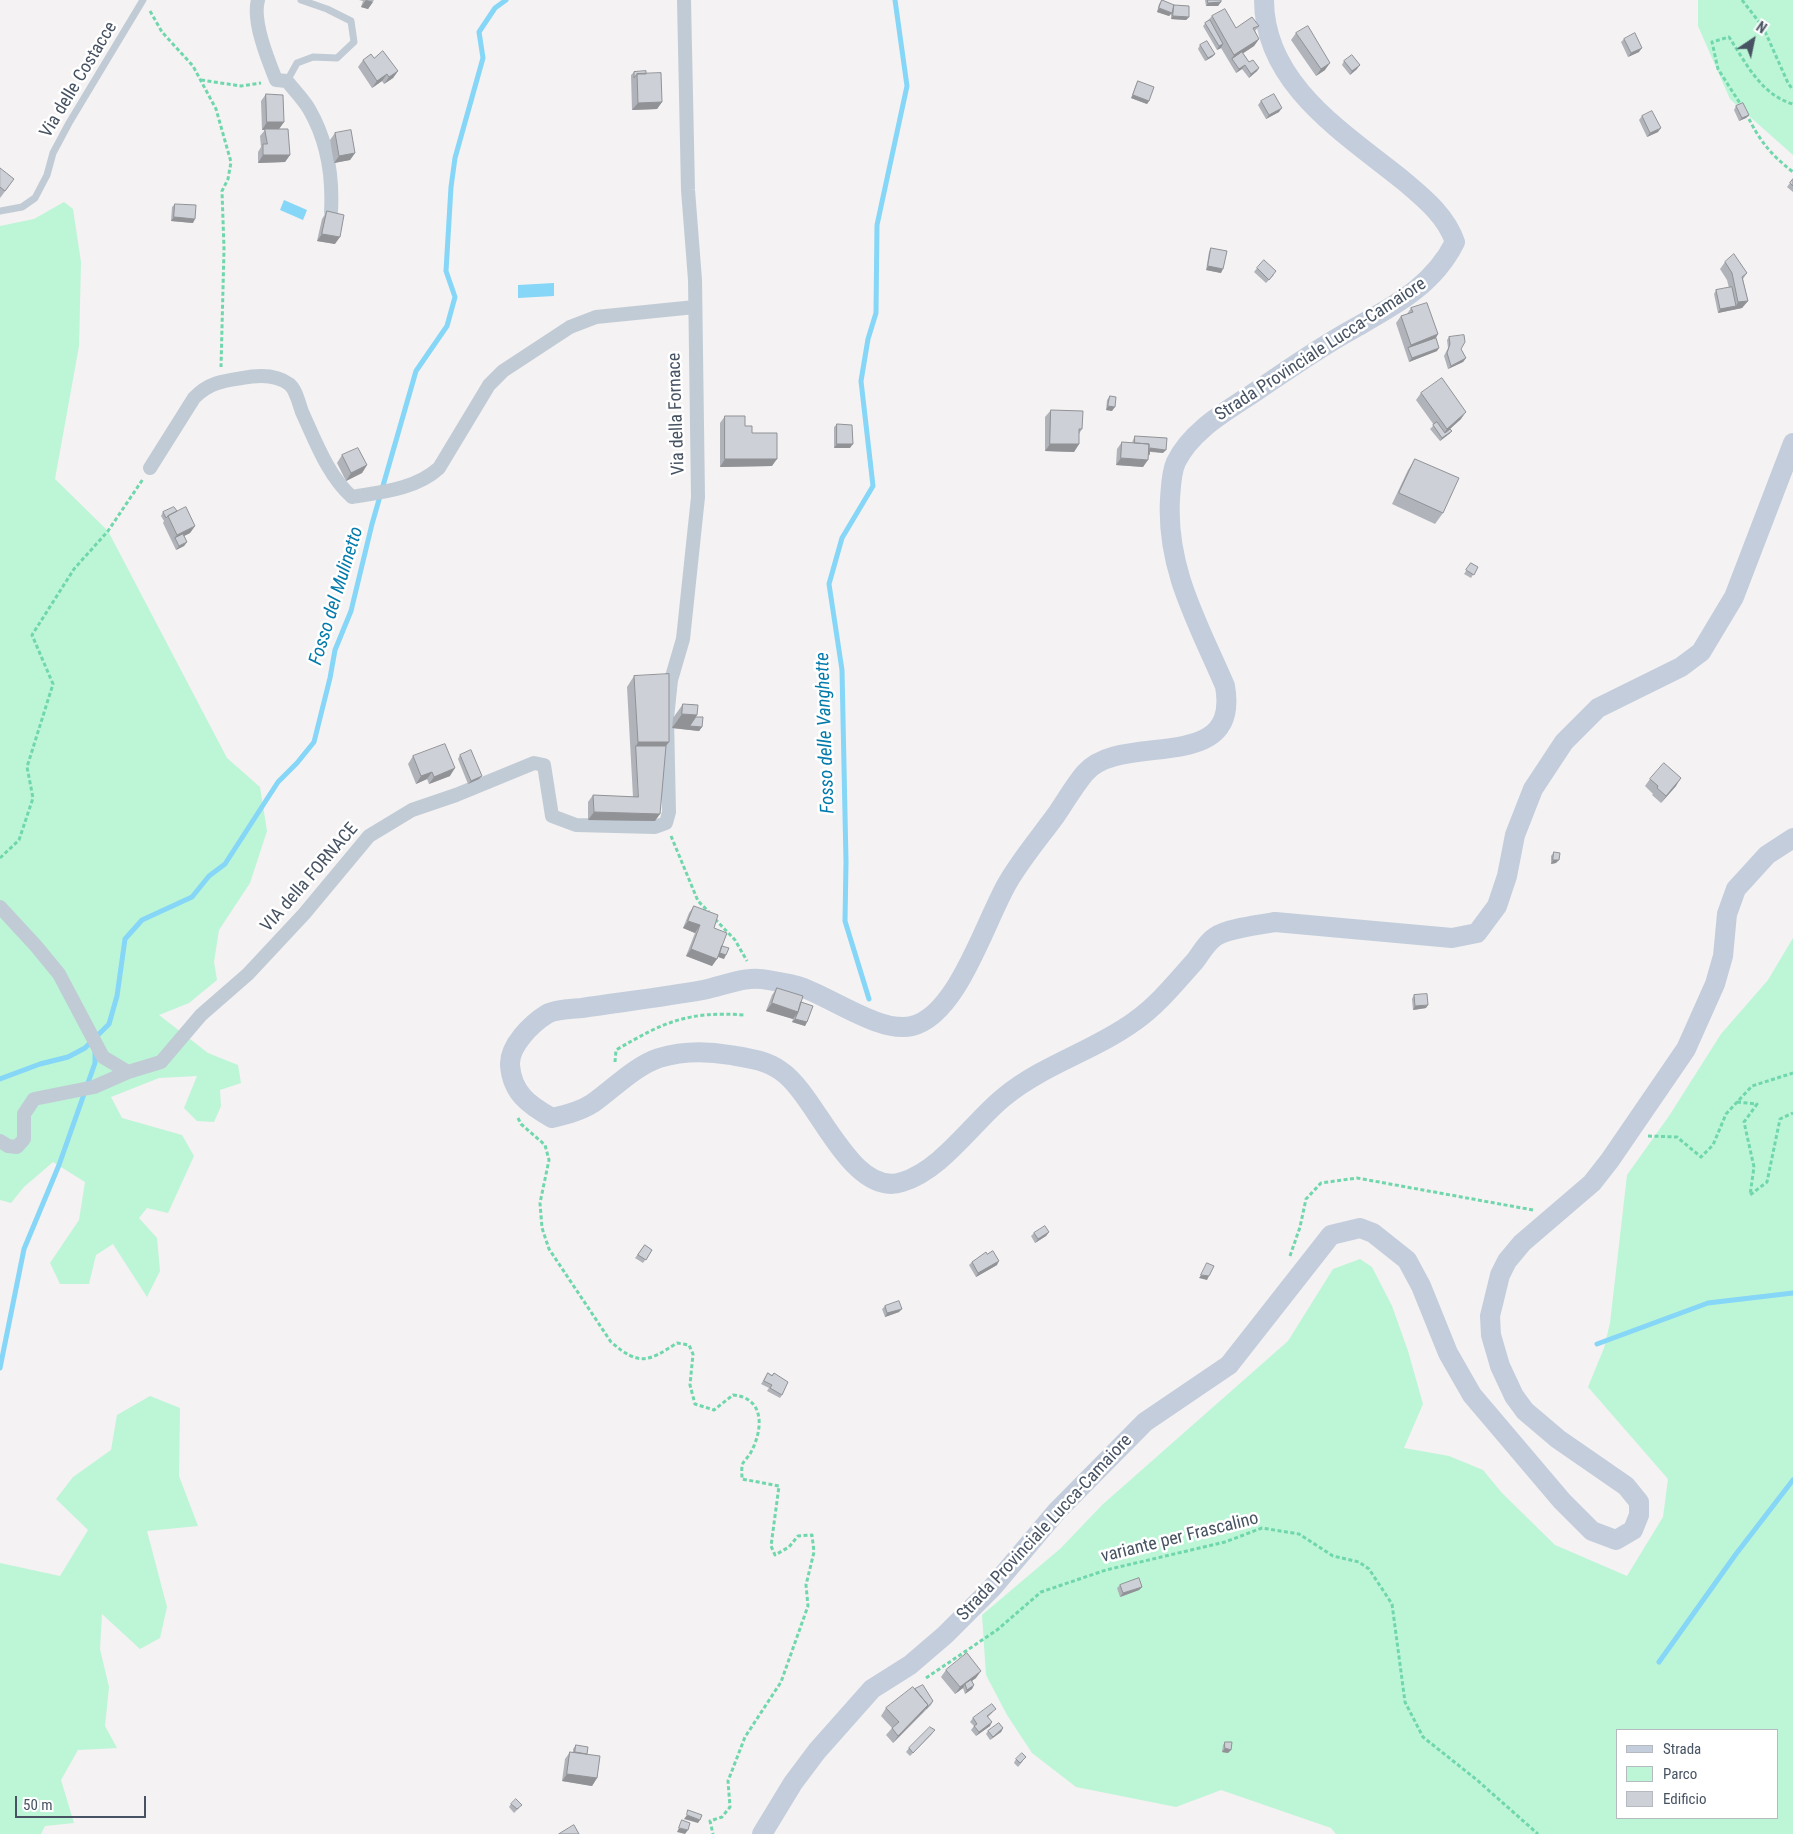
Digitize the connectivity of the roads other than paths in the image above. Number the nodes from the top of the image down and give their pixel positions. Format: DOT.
graph roads {
  1 [pos="143,0"];
  2 [pos="258,0"];
  3 [pos="301,0"];
  4 [pos="684,0"];
  5 [pos="1264,0"];
  6 [pos="282,80"];
  7 [pos="0,211"];
  8 [pos="331,212"];
  9 [pos="695,306"];
  10 [pos="1793,443"];
  11 [pos="150,468"];
  12 [pos="666,824"];
  13 [pos="1793,838"];
  14 [pos="0,907"];
  15 [pos="128,1072"];
  16 [pos="0,1141"];
  17 [pos="762,1834"];
  1 -- 7 [label="lane, Via delle Costacce"];
  2 -- 6 [label="street"];
  3 -- 6 [label="lane"];
  4 -- 9 [label="street, Via della Fornace"];
  5 -- 10 [label="main road, Strada Provinciale Lucca-Camaiore"];
  6 -- 8 [label="street"];
  9 -- 11 [label="street"];
  9 -- 12 [label="street, Via della Fornace"];
  12 -- 15 [label="street, VIA della FORNACE"];
  13 -- 17 [label="main road, Strada Provinciale Lucca-Camaiore"];
  14 -- 15 [label="street"];
  15 -- 16 [label="street, VIA della FORNACE"];
}
